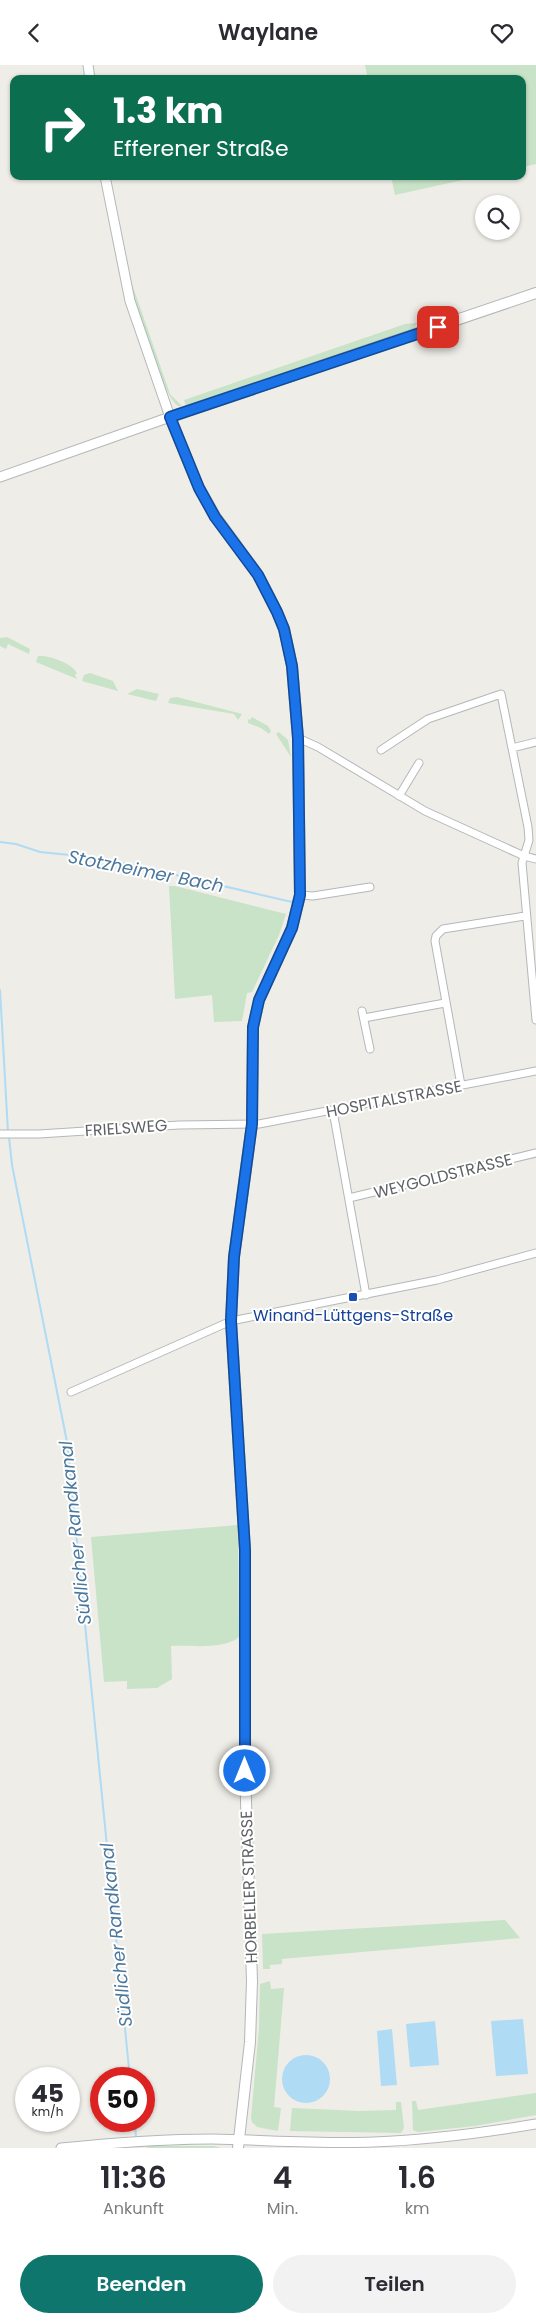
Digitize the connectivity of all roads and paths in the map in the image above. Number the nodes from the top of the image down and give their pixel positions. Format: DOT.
graph roads {
  1 [pos="106,180"];
  2 [pos="536,293"];
  3 [pos="170,417"];
  4 [pos="0,477"];
  5 [pos="298,738"];
  6 [pos="536,742"];
  7 [pos="512,748"];
  8 [pos="381,749"];
  9 [pos="419,763"];
  10 [pos="399,797"];
  11 [pos="524,856"];
  12 [pos="536,859"];
  13 [pos="370,887"];
  14 [pos="300,895"];
  15 [pos="525,916"];
  16 [pos="445,1003"];
  17 [pos="536,1020"];
  18 [pos="370,1049"];
  19 [pos="536,1071"];
  20 [pos="461,1085"];
  21 [pos="333,1111"];
  22 [pos="252,1124"];
  23 [pos="0,1134"];
  24 [pos="536,1153"];
  25 [pos="349,1198"];
  26 [pos="536,1253"];
  27 [pos="366,1295"];
  28 [pos="231,1321"];
  29 [pos="71,1392"];
  30 [pos="536,2124"];
  31 [pos="238,2144"];
  32 [pos="60,2148"];
  1 -- 3 [label="street, HORBELLER STRASSE"];
  2 -- 3 [label="main road"];
  3 -- 4 [label="street"];
  3 -- 5 [label="main road, HORBELLER STRASSE"];
  5 -- 10 [label="street"];
  5 -- 14 [label="main road, HORBELLER STRASSE"];
  6 -- 7 [label="street"];
  7 -- 8 [label="street"];
  7 -- 11 [label="street"];
  9 -- 10 [label="street"];
  10 -- 11 [label="street"];
  11 -- 12 [label="street"];
  11 -- 15 [label="street"];
  13 -- 14 [label="street"];
  14 -- 22 [label="main road, HORBELLER STRASSE"];
  15 -- 16 [label="street"];
  15 -- 17 [label="street"];
  16 -- 18 [label="street"];
  16 -- 20 [label="street"];
  19 -- 20 [label="street, HOSPITALSTRASSE"];
  20 -- 21 [label="street, HOSPITALSTRASSE"];
  21 -- 22 [label="street, HOSPITALSTRASSE"];
  21 -- 25 [label="street"];
  22 -- 23 [label="street, FRIELSWEG"];
  22 -- 28 [label="main road, HORBELLER STRASSE"];
  24 -- 25 [label="street, WEYGOLDSTRASSE"];
  25 -- 27 [label="street"];
  26 -- 27 [label="street"];
  27 -- 28 [label="street"];
  28 -- 29 [label="street"];
  28 -- 31 [label="main road, HORBELLER STRASSE"];
  30 -- 31 [label="street"];
  31 -- 32 [label="street"];
}
